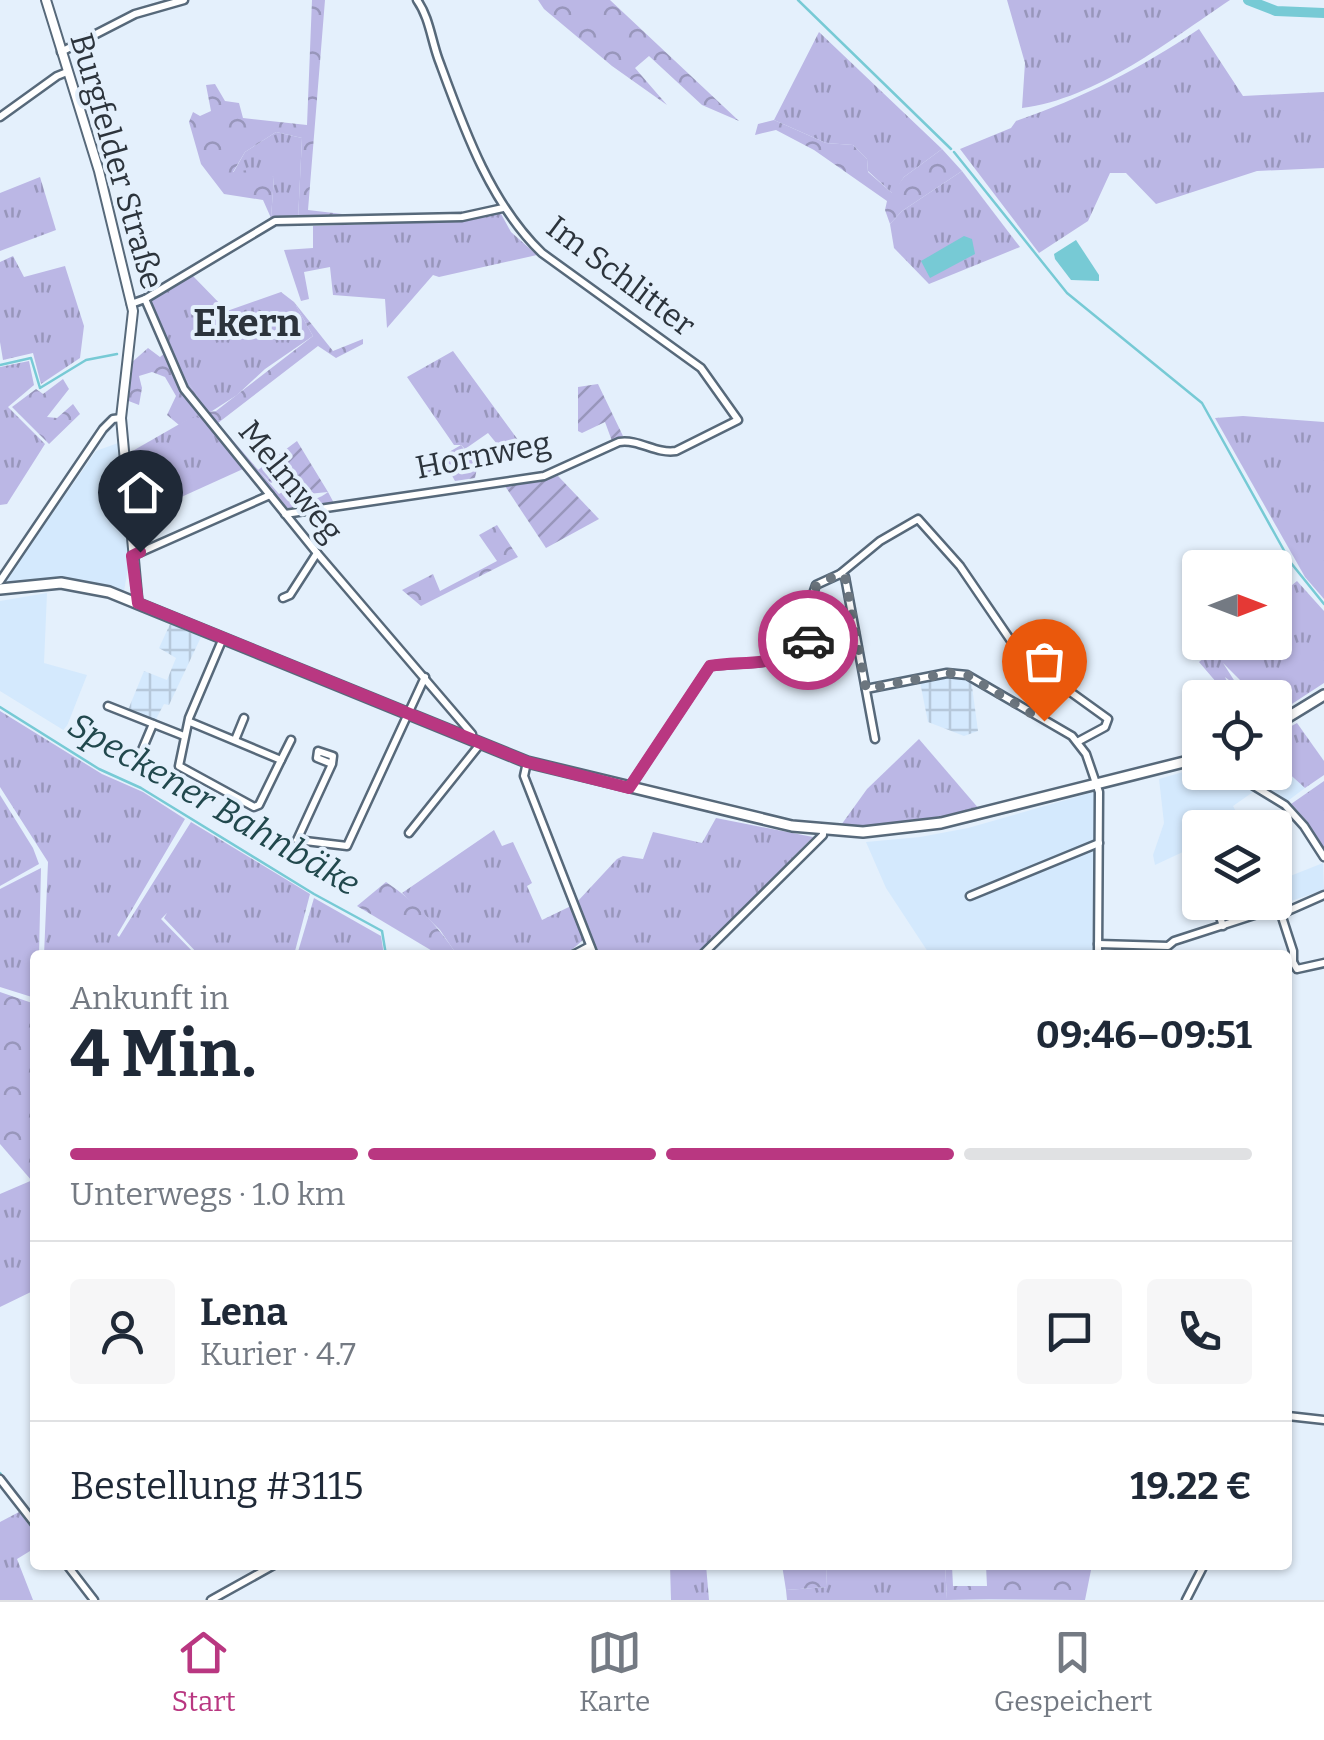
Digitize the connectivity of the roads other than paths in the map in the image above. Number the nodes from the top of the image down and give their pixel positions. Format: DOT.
graph roads {
  1 [pos="46,0"];
  2 [pos="184,0"];
  3 [pos="418,0"];
  4 [pos="60,52"];
  5 [pos="67,72"];
  6 [pos="0,117"];
  7 [pos="503,208"];
  8 [pos="145,299"];
  9 [pos="131,304"];
  10 [pos="121,418"];
  11 [pos="738,420"];
  12 [pos="270,494"];
  13 [pos="285,514"];
  14 [pos="317,553"];
  15 [pos="132,556"];
  16 [pos="840,574"];
  17 [pos="133,575"];
  18 [pos="0,585"];
  19 [pos="127,598"];
  20 [pos="283,598"];
  21 [pos="138,603"];
  22 [pos="224,638"];
  23 [pos="425,677"];
  24 [pos="866,689"];
  25 [pos="1324,695"];
  26 [pos="108,706"];
  27 [pos="406,713"];
  28 [pos="1292,715"];
  29 [pos="244,718"];
  30 [pos="190,722"];
  31 [pos="152,724"];
  32 [pos="472,734"];
  33 [pos="184,736"];
  34 [pos="875,739"];
  35 [pos="290,740"];
  36 [pos="234,741"];
  37 [pos="1079,741"];
  38 [pos="481,743"];
  39 [pos="142,750"];
  40 [pos="281,760"];
  41 [pos="527,762"];
  42 [pos="1182,763"];
  43 [pos="332,764"];
  44 [pos="1097,785"];
  45 [pos="629,788"];
  46 [pos="1260,790"];
  47 [pos="823,830"];
  48 [pos="410,834"];
  49 [pos="1099,844"];
  50 [pos="1324,857"];
  51 [pos="1324,895"];
  52 [pos="970,896"];
  53 [pos="1292,909"];
  54 [pos="1220,920"];
  55 [pos="1240,920"];
  56 [pos="1283,920"];
  57 [pos="1222,926"];
  58 [pos="1098,944"];
  59 [pos="590,946"];
  60 [pos="582,950"];
  61 [pos="592,950"];
  62 [pos="707,950"];
  63 [pos="1098,950"];
  64 [pos="1159,950"];
  65 [pos="1171,950"];
  66 [pos="1292,955"];
  67 [pos="1324,963"];
  68 [pos="1292,965"];
  69 [pos="1292,1416"];
  70 [pos="1324,1420"];
  71 [pos="0,1479"];
  72 [pos="30,1518"];
  73 [pos="71,1570"];
  74 [pos="265,1570"];
  75 [pos="1201,1570"];
  76 [pos="94,1600"];
  77 [pos="211,1600"];
  78 [pos="1186,1600"];
  1 -- 4 [label="street, Burgfelder Straße"];
  2 -- 4 [label="street"];
  3 -- 7 [label="street, Im Schlitter"];
  4 -- 5 [label="street, Burgfelder Straße"];
  5 -- 6 [label="street"];
  5 -- 9 [label="street, Burgfelder Straße"];
  7 -- 8 [label="street"];
  7 -- 11 [label="street, Im Schlitter"];
  8 -- 9 [label="street"];
  8 -- 12 [label="street, Melmweg"];
  9 -- 10 [label="street, Burgfelder Straße"];
  10 -- 15 [label="street, Burgfelder Straße"];
  10 -- 18 [label="street"];
  11 -- 13 [label="street, Hornweg"];
  12 -- 13 [label="street, Melmweg"];
  12 -- 15 [label="street"];
  13 -- 14 [label="street, Melmweg"];
  14 -- 20 [label="street"];
  14 -- 23 [label="street, Melmweg"];
  15 -- 17 [label="street, Burgfelder Straße"];
  16 -- 24 [label="street"];
  16 -- 37 [label="street"];
  16 -- 45 [label="street"];
  17 -- 19 [label="street, Burgfelder Straße"];
  17 -- 21 [label="street, Burgfelder Straße"];
  18 -- 19 [label="main road"];
  19 -- 21 [label="main road"];
  21 -- 22 [label="main road"];
  22 -- 27 [label="main road"];
  22 -- 30 [label="street"];
  23 -- 27 [label="street"];
  23 -- 32 [label="street, Melmweg"];
  24 -- 34 [label="street"];
  24 -- 37 [label="street"];
  25 -- 28 [label="main road"];
  26 -- 31 [label="street"];
  27 -- 38 [label="main road"];
  27 -- 43 [label="street"];
  29 -- 36 [label="street"];
  30 -- 33 [label="street"];
  30 -- 36 [label="street"];
  31 -- 33 [label="street"];
  31 -- 39 [label="street"];
  33 -- 40 [label="street"];
  35 -- 40 [label="street"];
  36 -- 40 [label="street"];
  37 -- 44 [label="street"];
  38 -- 41 [label="main road"];
  38 -- 48 [label="street"];
  41 -- 45 [label="main road"];
  41 -- 59 [label="street"];
  42 -- 44 [label="main road"];
  44 -- 47 [label="main road"];
  44 -- 49 [label="street"];
  45 -- 47 [label="main road"];
  46 -- 50 [label="street"];
  47 -- 62 [label="street"];
  49 -- 52 [label="street"];
  49 -- 58 [label="street"];
  51 -- 53 [label="street"];
  54 -- 57 [label="street"];
  55 -- 57 [label="street"];
  56 -- 66 [label="street"];
  57 -- 65 [label="street"];
  58 -- 63 [label="street"];
  58 -- 64 [label="street"];
  59 -- 60 [label="street"];
  59 -- 61 [label="street"];
  67 -- 68 [label="street"];
  69 -- 70 [label="street"];
  71 -- 72 [label="street"];
  73 -- 76 [label="street"];
  74 -- 77 [label="street"];
  75 -- 78 [label="street"];
}
